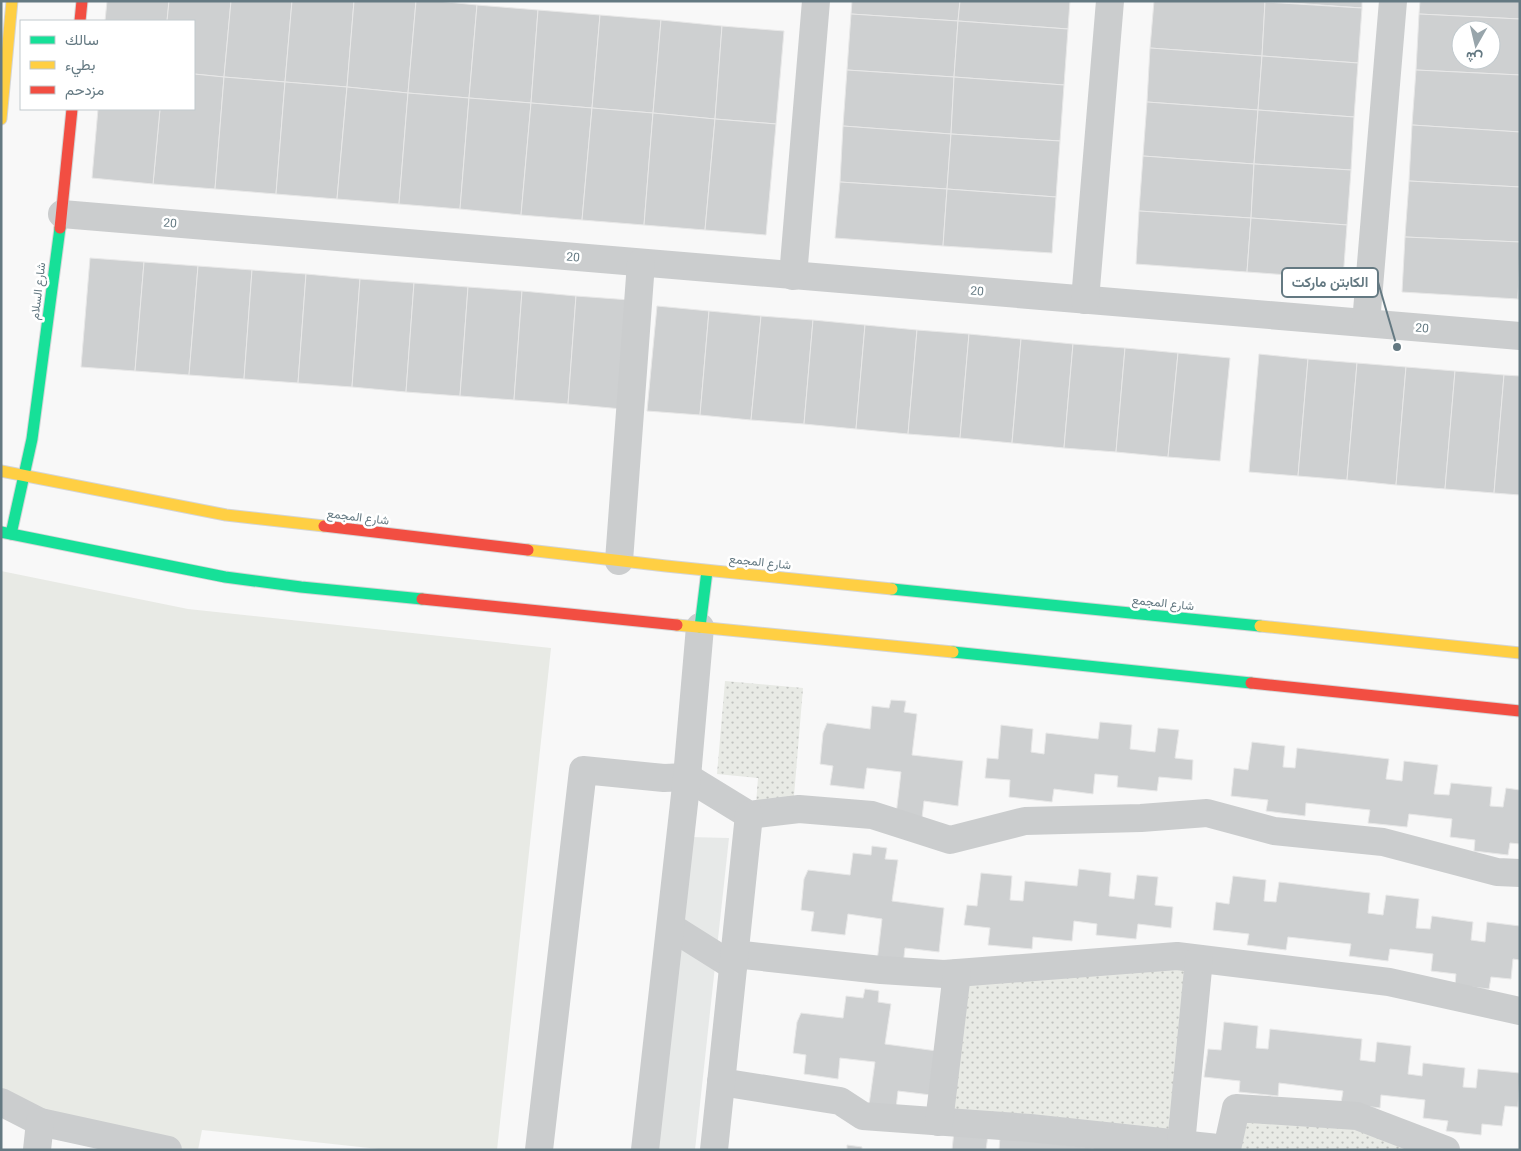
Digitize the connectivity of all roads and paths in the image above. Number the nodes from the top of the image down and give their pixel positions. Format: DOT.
graph roads {
  1 [pos="12,1"];
  2 [pos="82,1"];
  3 [pos="1110,1"];
  4 [pos="1393,1"];
  5 [pos="813,2"];
  6 [pos="80,20"];
  7 [pos="72,110"];
  8 [pos="1,119"];
  9 [pos="62,214"];
  10 [pos="641,263"];
  11 [pos="794,276"];
  12 [pos="1085,300"];
  13 [pos="1366,323"];
  14 [pos="1520,336"];
  15 [pos="32,439"];
  16 [pos="18,454"];
  17 [pos="1,471"];
  18 [pos="23,476"];
  19 [pos="6,533"];
  20 [pos="619,561"];
  21 [pos="707,571"];
  22 [pos="700,627"];
  23 [pos="1520,653"];
  24 [pos="1520,711"];
  25 [pos="687,778"];
  26 [pos="749,815"];
  27 [pos="1520,873"];
  28 [pos="671,927"];
  29 [pos="1199,959"];
  30 [pos="734,960"];
  31 [pos="957,973"];
  32 [pos="1520,1011"];
  33 [pos="721,1082"];
  34 [pos="1,1102"];
  35 [pos="40,1122"];
  36 [pos="940,1122"];
  37 [pos="1181,1144"];
  38 [pos="37,1150"];
  39 [pos="168,1150"];
  40 [pos="539,1150"];
  41 [pos="645,1150"];
  42 [pos="714,1150"];
  43 [pos="1446,1150"];
  1 -- 8 [label="street"];
  2 -- 6 [label="street"];
  3 -- 12 [label="street"];
  4 -- 13 [label="street"];
  5 -- 11 [label="street"];
  7 -- 9 [label="street, شارع السلام"];
  9 -- 10 [label="street, 20"];
  9 -- 15 [label="street, شارع السلام"];
  10 -- 11 [label="street, 20"];
  10 -- 20 [label="street"];
  11 -- 12 [label="street, 20"];
  12 -- 13 [label="street, 20"];
  13 -- 14 [label="street, 20"];
  15 -- 16 [label="street"];
  15 -- 18 [label="street, شارع السلام"];
  17 -- 18 [label="street, شارع المجمع"];
  18 -- 19 [label="street, شارع السلام"];
  18 -- 20 [label="street, شارع المجمع"];
  19 -- 22 [label="street"];
  20 -- 21 [label="street, شارع المجمع"];
  21 -- 22 [label="street"];
  21 -- 23 [label="street, شارع المجمع"];
  22 -- 24 [label="street"];
  22 -- 25 [label="street"];
  25 -- 26 [label="street"];
  25 -- 28 [label="street"];
  25 -- 40 [label="street"];
  26 -- 27 [label="street"];
  26 -- 30 [label="street"];
  28 -- 30 [label="street"];
  28 -- 41 [label="street"];
  29 -- 31 [label="street"];
  29 -- 32 [label="street"];
  29 -- 37 [label="street"];
  30 -- 31 [label="street"];
  30 -- 33 [label="street"];
  31 -- 36 [label="street"];
  33 -- 36 [label="street"];
  33 -- 42 [label="street"];
  34 -- 35 [label="street"];
  35 -- 38 [label="street"];
  35 -- 39 [label="street"];
  36 -- 37 [label="street"];
  37 -- 43 [label="street"];
}
